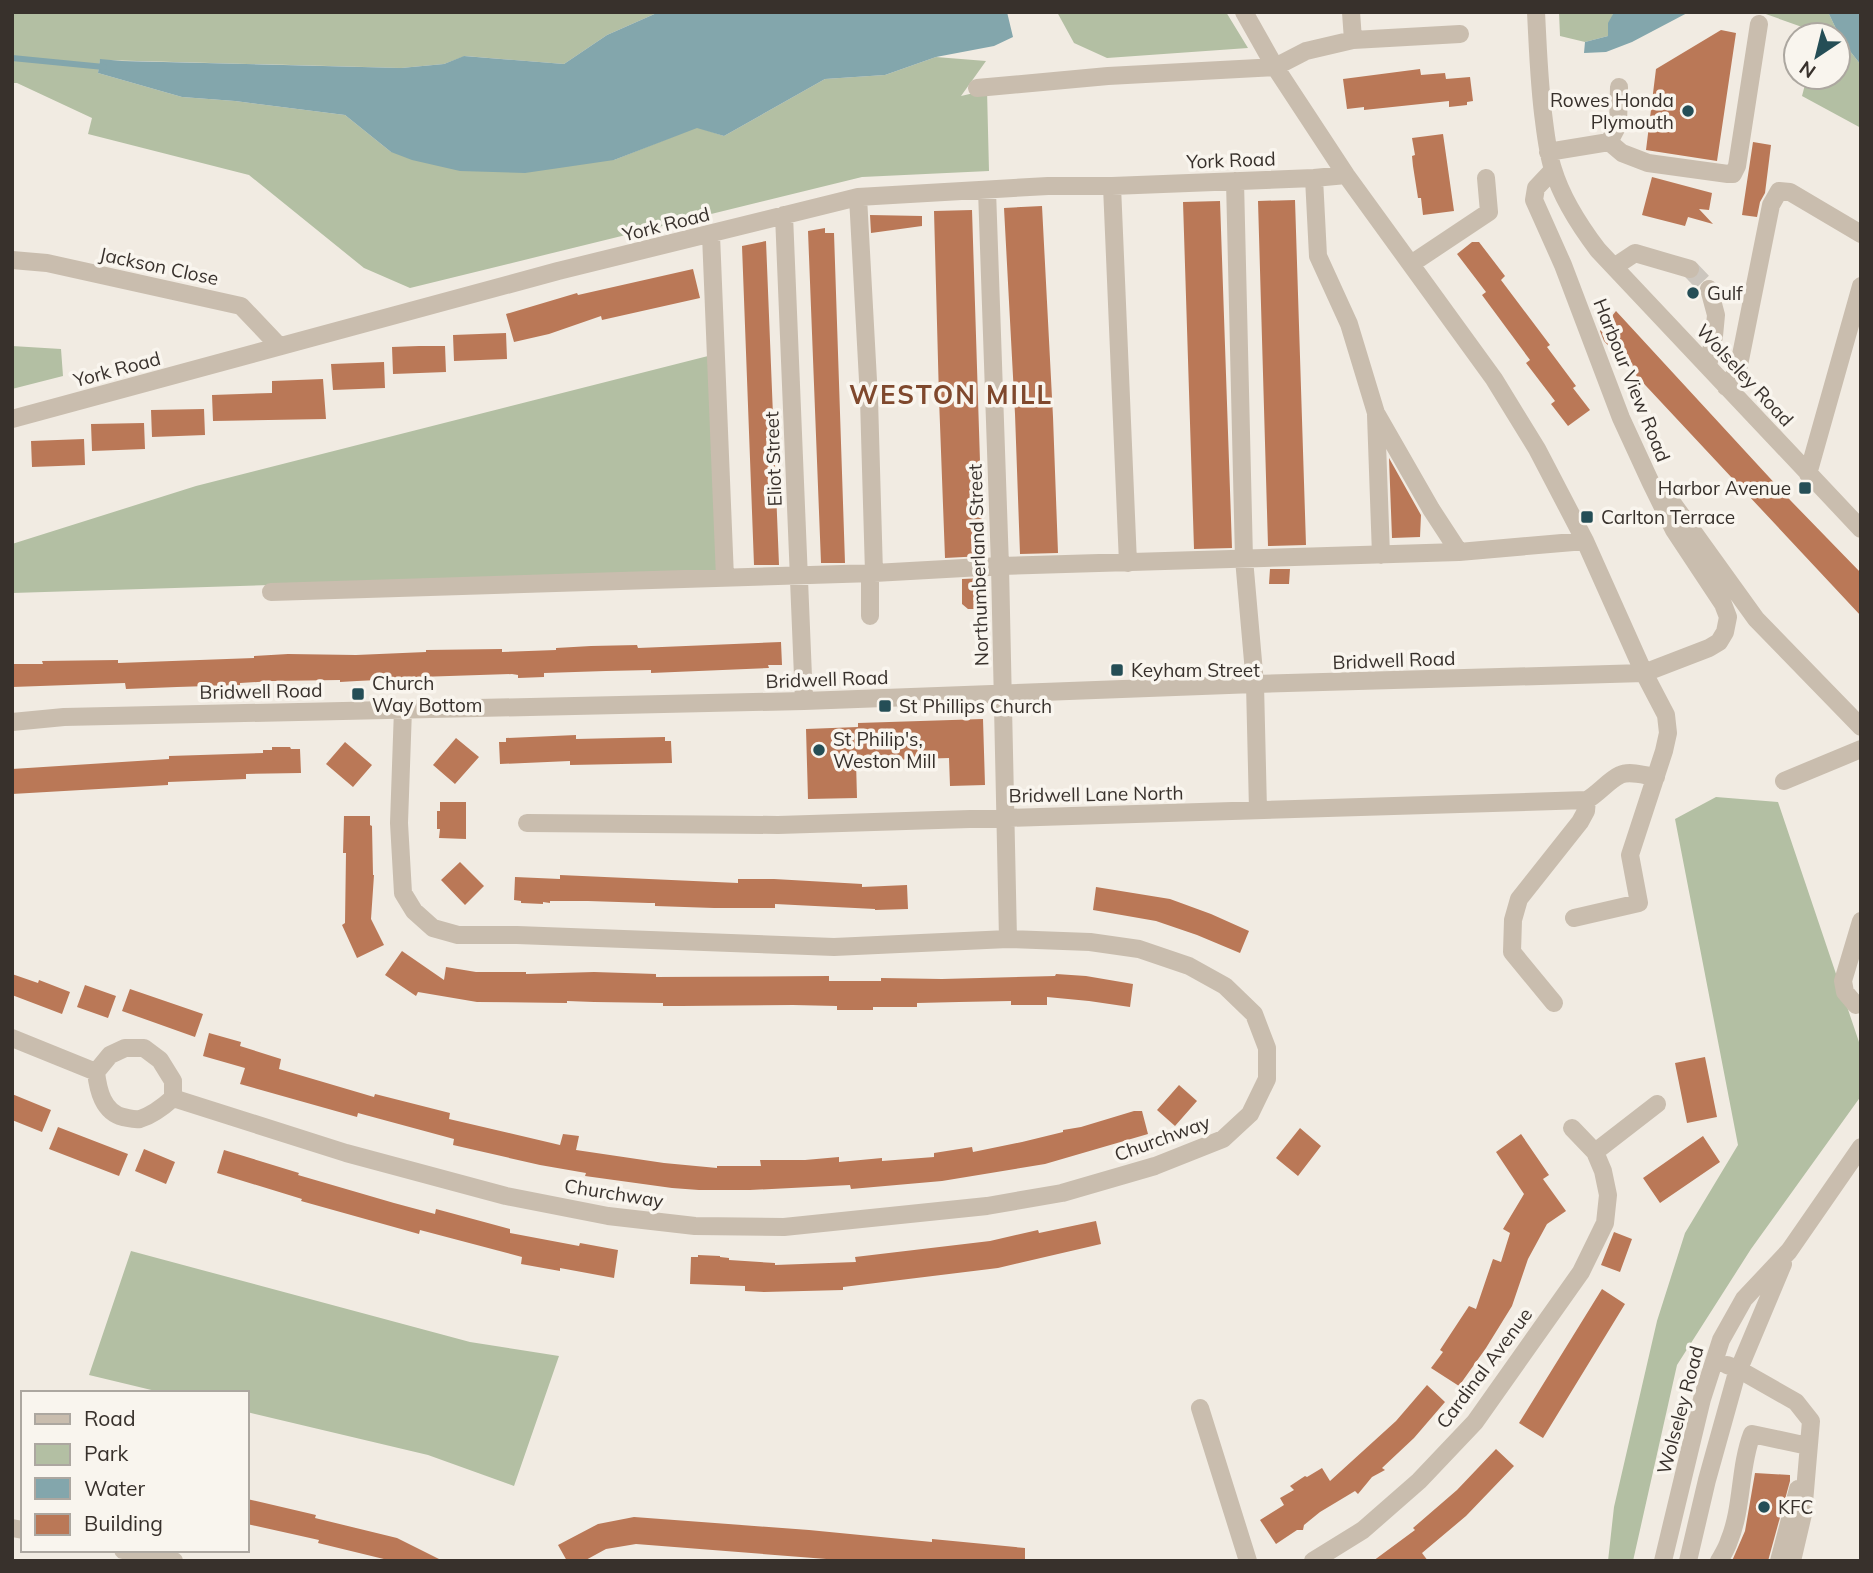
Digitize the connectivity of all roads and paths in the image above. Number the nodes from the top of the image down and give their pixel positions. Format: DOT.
graph roads {
  1 [pos="1244,12"];
  2 [pos="1351,12"];
  3 [pos="1536,12"];
  4 [pos="1759,24"];
  5 [pos="1460,34"];
  6 [pos="1353,40"];
  7 [pos="1275,67"];
  8 [pos="1619,87"];
  9 [pos="977,88"];
  10 [pos="1609,142"];
  11 [pos="1550,161"];
  12 [pos="1346,175"];
  13 [pos="1314,178"];
  14 [pos="1486,178"];
  15 [pos="1235,181"];
  16 [pos="1112,186"];
  17 [pos="987,190"];
  18 [pos="858,197"];
  19 [pos="784,215"];
  20 [pos="711,234"];
  21 [pos="1861,234"];
  22 [pos="12,260"];
  23 [pos="1411,264"];
  24 [pos="1614,267"];
  25 [pos="1690,269"];
  26 [pos="1861,286"];
  27 [pos="1709,289"];
  28 [pos="279,346"];
  29 [pos="1707,366"];
  30 [pos="1726,387"];
  31 [pos="1376,413"];
  32 [pos="12,419"];
  33 [pos="1808,474"];
  34 [pos="1650,481"];
  35 [pos="1861,529"];
  36 [pos="1585,541"];
  37 [pos="1459,552"];
  38 [pos="1381,555"];
  39 [pos="1244,559"];
  40 [pos="1128,563"];
  41 [pos="1000,566"];
  42 [pos="872,573"];
  43 [pos="799,575"];
  44 [pos="725,578"];
  45 [pos="271,592"];
  46 [pos="870,616"];
  47 [pos="1644,673"];
  48 [pos="1255,684"];
  49 [pos="1003,694"];
  50 [pos="804,701"];
  51 [pos="403,709"];
  52 [pos="12,722"];
  53 [pos="1861,727"];
  54 [pos="1861,749"];
  55 [pos="1656,777"];
  56 [pos="1784,781"];
  57 [pos="1587,800"];
  58 [pos="1258,810"];
  59 [pos="1006,817"];
  60 [pos="527,823"];
  61 [pos="1574,918"];
  62 [pos="1861,921"];
  63 [pos="1008,939"];
  64 [pos="1554,1003"];
  65 [pos="1856,1005"];
  66 [pos="12,1038"];
  67 [pos="96,1072"];
  68 [pos="173,1098"];
  69 [pos="1657,1104"];
  70 [pos="1572,1128"];
  71 [pos="1861,1147"];
  72 [pos="1595,1152"];
  73 [pos="1789,1251"];
  74 [pos="1714,1360"];
  75 [pos="1738,1369"];
  76 [pos="1200,1408"];
  77 [pos="1808,1452"];
  78 [pos="132,1552"];
  79 [pos="174,1561"];
  80 [pos="1248,1561"];
  81 [pos="1313,1561"];
  82 [pos="1663,1561"];
  83 [pos="1688,1561"];
  84 [pos="1719,1561"];
  85 [pos="1779,1561"];
  86 [pos="1792,1561"];
  1 -- 7 [label="street"];
  2 -- 6 [label="street"];
  3 -- 11 [label="street, Wolseley Road"];
  4 -- 10 [label="street"];
  5 -- 6 [label="street"];
  6 -- 7 [label="street"];
  7 -- 9 [label="street"];
  7 -- 12 [label="street"];
  8 -- 10 [label="street"];
  10 -- 11 [label="street"];
  11 -- 24 [label="street, Wolseley Road"];
  11 -- 34 [label="street, Harbour View Road"];
  12 -- 13 [label="street, York Road"];
  12 -- 23 [label="street"];
  13 -- 15 [label="street, York Road"];
  13 -- 31 [label="street"];
  14 -- 23 [label="street"];
  15 -- 16 [label="street, York Road"];
  15 -- 39 [label="street"];
  16 -- 17 [label="street, York Road"];
  16 -- 40 [label="street"];
  17 -- 18 [label="street, York Road"];
  17 -- 41 [label="street, Northumberland Street"];
  18 -- 19 [label="street, York Road"];
  18 -- 42 [label="street"];
  19 -- 20 [label="street, York Road"];
  19 -- 43 [label="street, Eliot Street"];
  20 -- 28 [label="street, York Road"];
  20 -- 44 [label="street"];
  21 -- 30 [label="street"];
  22 -- 28 [label="street, Jackson Close"];
  23 -- 36 [label="street"];
  24 -- 25 [label="street"];
  24 -- 29 [label="street, Wolseley Road"];
  26 -- 33 [label="street"];
  27 -- 29 [label="street"];
  28 -- 32 [label="street, York Road"];
  29 -- 30 [label="street, Wolseley Road"];
  30 -- 33 [label="street, Wolseley Road"];
  31 -- 37 [label="street"];
  31 -- 38 [label="street"];
  33 -- 35 [label="street, Wolseley Road"];
  34 -- 47 [label="street, Harbour View Road"];
  34 -- 53 [label="street"];
  36 -- 37 [label="street"];
  36 -- 47 [label="street"];
  37 -- 38 [label="street"];
  38 -- 39 [label="street"];
  39 -- 40 [label="street"];
  39 -- 48 [label="street"];
  40 -- 41 [label="street"];
  41 -- 42 [label="street"];
  41 -- 49 [label="street, Northumberland Street"];
  42 -- 43 [label="street"];
  42 -- 46 [label="street"];
  43 -- 44 [label="street"];
  43 -- 50 [label="street, Eliot Street"];
  44 -- 45 [label="street"];
  47 -- 48 [label="street, Bridwell Road"];
  47 -- 55 [label="street"];
  48 -- 49 [label="street, Bridwell Road"];
  48 -- 58 [label="street"];
  49 -- 50 [label="street, Bridwell Road"];
  49 -- 59 [label="street, Northumberland Street"];
  50 -- 51 [label="street, Bridwell Road"];
  51 -- 52 [label="street, Bridwell Road"];
  51 -- 63 [label="street, Churchway"];
  54 -- 56 [label="street"];
  55 -- 57 [label="street"];
  55 -- 61 [label="street"];
  57 -- 58 [label="street, Bridwell Lane North"];
  57 -- 64 [label="street"];
  58 -- 59 [label="street, Bridwell Lane North"];
  59 -- 60 [label="street, Bridwell Lane North"];
  59 -- 63 [label="street, Northumberland Street"];
  62 -- 65 [label="street"];
  63 -- 68 [label="street, Churchway"];
  66 -- 67 [label="street"];
  67 -- 68 [label="street"];
  67 -- 68 [label="street"];
  69 -- 72 [label="street"];
  70 -- 72 [label="street, Cardinal Avenue"];
  71 -- 73 [label="street, Wolseley Road"];
  72 -- 81 [label="street, Cardinal Avenue"];
  73 -- 74 [label="street, Wolseley Road"];
  73 -- 75 [label="street, Wolseley Road"];
  74 -- 75 [label="street"];
  74 -- 82 [label="street, Wolseley Road"];
  75 -- 77 [label="street"];
  75 -- 83 [label="street, Wolseley Road"];
  76 -- 80 [label="street"];
  77 -- 84 [label="street"];
  77 -- 85 [label="street"];
  77 -- 86 [label="street"];
  78 -- 79 [label="street"];
}
